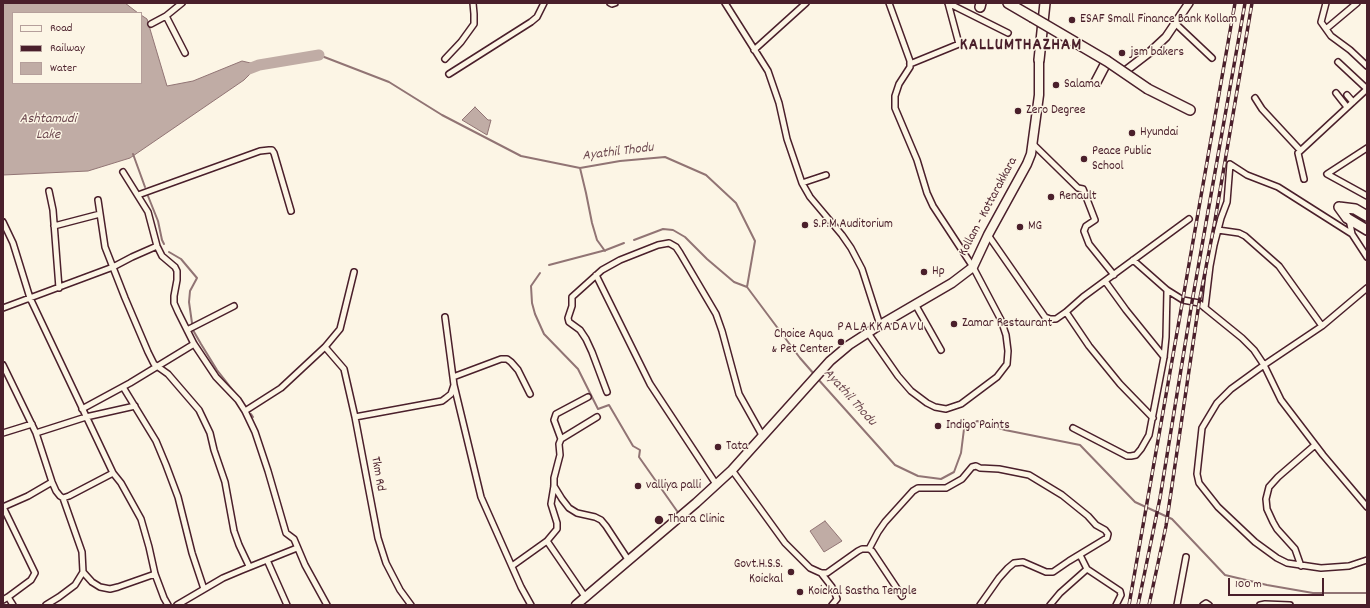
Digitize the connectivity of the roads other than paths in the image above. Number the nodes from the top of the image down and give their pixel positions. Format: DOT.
graph roads {
  1 [pos="182,3"];
  2 [pos="473,3"];
  3 [pos="544,3"];
  4 [pos="610,3"];
  5 [pos="615,3"];
  6 [pos="725,3"];
  7 [pos="806,3"];
  8 [pos="889,3"];
  9 [pos="948,3"];
  10 [pos="1008,3"];
  11 [pos="1189,3"];
  12 [pos="1326,3"];
  13 [pos="1357,3"];
  14 [pos="1044,7"];
  15 [pos="166,16"];
  16 [pos="151,24"];
  17 [pos="1176,24"];
  18 [pos="1326,29"];
  19 [pos="1008,33"];
  20 [pos="754,50"];
  21 [pos="186,53"];
  22 [pos="1212,58"];
  23 [pos="445,59"];
  24 [pos="1039,60"];
  25 [pos="1107,61"];
  26 [pos="1338,62"];
  27 [pos="910,64"];
  28 [pos="1367,66"];
  29 [pos="1124,72"];
  30 [pos="449,74"];
  31 [pos="1096,82"];
  32 [pos="1367,89"];
  33 [pos="1336,94"];
  34 [pos="1347,95"];
  35 [pos="1255,98"];
  36 [pos="1353,102"];
  37 [pos="1347,107"];
  38 [pos="1190,110"];
  39 [pos="1033,144"];
  40 [pos="1367,148"];
  41 [pos="1300,150"];
  42 [pos="123,172"];
  43 [pos="826,175"];
  44 [pos="1304,179"];
  45 [pos="802,184"];
  46 [pos="49,192"];
  47 [pos="138,194"];
  48 [pos="1367,196"];
  49 [pos="98,200"];
  50 [pos="291,211"];
  51 [pos="100,214"];
  52 [pos="1367,216"];
  53 [pos="1189,219"];
  54 [pos="1349,219"];
  55 [pos="3,222"];
  56 [pos="54,226"];
  57 [pos="1218,230"];
  58 [pos="1367,230"];
  59 [pos="1352,234"];
  60 [pos="988,235"];
  61 [pos="157,246"];
  62 [pos="1367,257"];
  63 [pos="1133,260"];
  64 [pos="973,266"];
  65 [pos="112,268"];
  66 [pos="354,272"];
  67 [pos="596,275"];
  68 [pos="1114,275"];
  69 [pos="1105,281"];
  70 [pos="59,288"];
  71 [pos="1367,288"];
  72 [pos="1167,290"];
  73 [pos="30,298"];
  74 [pos="915,304"];
  75 [pos="234,306"];
  76 [pos="3,308"];
  77 [pos="1205,308"];
  78 [pos="1066,312"];
  79 [pos="445,317"];
  80 [pos="880,325"];
  81 [pos="1322,326"];
  82 [pos="187,330"];
  83 [pos="868,333"];
  84 [pos="194,344"];
  85 [pos="325,347"];
  86 [pos="941,350"];
  87 [pos="1164,357"];
  88 [pos="3,365"];
  89 [pos="1264,365"];
  90 [pos="158,366"];
  91 [pos="453,377"];
  92 [pos="454,385"];
  93 [pos="123,387"];
  94 [pos="607,392"];
  95 [pos="530,394"];
  96 [pos="588,397"];
  97 [pos="135,406"];
  98 [pos="82,409"];
  99 [pos="245,411"];
  100 [pos="86,417"];
  101 [pos="355,417"];
  102 [pos="597,417"];
  103 [pos="1153,418"];
  104 [pos="32,424"];
  105 [pos="1073,428"];
  106 [pos="36,433"];
  107 [pos="3,434"];
  108 [pos="762,435"];
  109 [pos="561,440"];
  110 [pos="1315,445"];
  111 [pos="732,470"];
  112 [pos="113,472"];
  113 [pos="52,482"];
  114 [pos="716,484"];
  115 [pos="554,486"];
  116 [pos="63,498"];
  117 [pos="3,507"];
  118 [pos="1367,507"];
  119 [pos="547,541"];
  120 [pos="297,548"];
  121 [pos="869,549"];
  122 [pos="1080,555"];
  123 [pos="1186,557"];
  124 [pos="267,560"];
  125 [pos="1367,560"];
  126 [pos="629,561"];
  127 [pos="249,566"];
  128 [pos="512,566"];
  129 [pos="1302,566"];
  130 [pos="1087,569"];
  131 [pos="83,572"];
  132 [pos="820,573"];
  133 [pos="155,574"];
  134 [pos="204,589"];
  135 [pos="902,596"];
  136 [pos="5,598"];
  137 [pos="586,598"];
  138 [pos="13,605"];
  139 [pos="46,605"];
  140 [pos="168,605"];
  141 [pos="176,605"];
  142 [pos="287,605"];
  143 [pos="327,605"];
  144 [pos="411,605"];
  145 [pos="531,605"];
  146 [pos="576,605"];
  147 [pos="832,605"];
  148 [pos="980,605"];
  149 [pos="1050,605"];
  150 [pos="1116,605"];
  151 [pos="1177,605"];
  152 [pos="1203,605"];
  153 [pos="1210,605"];
  154 [pos="1260,605"];
  155 [pos="1290,605"];
  1 -- 15 [label="street"];
  2 -- 23 [label="street"];
  3 -- 30 [label="street"];
  4 -- 5 [label="street"];
  6 -- 20 [label="street"];
  7 -- 20 [label="street"];
  8 -- 27 [label="street"];
  9 -- 19 [label="street"];
  9 -- 27 [label="street"];
  10 -- 25 [label="highway, bridge"];
  11 -- 17 [label="street"];
  12 -- 18 [label="street"];
  13 -- 18 [label="street"];
  14 -- 24 [label="highway"];
  15 -- 16 [label="street"];
  15 -- 21 [label="street"];
  17 -- 22 [label="street"];
  17 -- 29 [label="street"];
  18 -- 28 [label="street"];
  20 -- 45 [label="street"];
  24 -- 39 [label="main road, Kollam - Kottarakkara"];
  25 -- 29 [label="highway, bridge"];
  25 -- 31 [label="highway"];
  26 -- 32 [label="street"];
  27 -- 64 [label="street"];
  29 -- 38 [label="highway, bridge"];
  32 -- 36 [label="street"];
  33 -- 37 [label="street"];
  34 -- 36 [label="street"];
  35 -- 41 [label="street"];
  36 -- 37 [label="street"];
  37 -- 41 [label="street"];
  39 -- 60 [label="main road, Kollam - Kottarakkara"];
  39 -- 68 [label="street"];
  40 -- 48 [label="street"];
  41 -- 44 [label="street"];
  42 -- 47 [label="street"];
  43 -- 45 [label="street"];
  45 -- 80 [label="street"];
  46 -- 56 [label="street"];
  47 -- 50 [label="street"];
  47 -- 61 [label="street"];
  49 -- 51 [label="street"];
  51 -- 56 [label="street"];
  51 -- 65 [label="street"];
  52 -- 54 [label="highway"];
  53 -- 63 [label="street"];
  54 -- 58 [label="highway"];
  54 -- 59 [label="street"];
  55 -- 73 [label="street"];
  56 -- 70 [label="street"];
  57 -- 59 [label="street"];
  57 -- 77 [label="street"];
  57 -- 81 [label="street"];
  59 -- 62 [label="street"];
  60 -- 64 [label="main road, Kollam - Kottarakkara"];
  60 -- 78 [label="street"];
  61 -- 65 [label="street"];
  61 -- 82 [label="street"];
  63 -- 68 [label="street"];
  63 -- 72 [label="street"];
  64 -- 74 [label="main road, Kollam - Kottarakkara"];
  64 -- 83 [label="street"];
  65 -- 70 [label="street"];
  65 -- 90 [label="street"];
  66 -- 85 [label="street"];
  67 -- 94 [label="street"];
  67 -- 108 [label="street"];
  67 -- 114 [label="street"];
  68 -- 69 [label="street"];
  69 -- 78 [label="street"];
  69 -- 87 [label="street"];
  70 -- 73 [label="street"];
  71 -- 81 [label="street"];
  72 -- 77 [label="street"];
  72 -- 87 [label="street"];
  73 -- 76 [label="street"];
  73 -- 98 [label="street"];
  74 -- 80 [label="main road, Kollam - Kottarakkara"];
  74 -- 86 [label="street"];
  75 -- 82 [label="street"];
  77 -- 89 [label="street"];
  78 -- 103 [label="street"];
  79 -- 91 [label="street"];
  80 -- 83 [label="main road, Kollam - Kottarakkara"];
  81 -- 89 [label="street"];
  82 -- 84 [label="street"];
  83 -- 108 [label="main road, Kollam - Kottarakkara"];
  84 -- 90 [label="street"];
  84 -- 99 [label="street"];
  85 -- 99 [label="street"];
  85 -- 101 [label="street, Tkm Rd"];
  87 -- 103 [label="street"];
  88 -- 104 [label="street"];
  89 -- 110 [label="street"];
  89 -- 129 [label="street"];
  90 -- 93 [label="street"];
  90 -- 127 [label="street"];
  91 -- 92 [label="street"];
  91 -- 95 [label="street"];
  92 -- 101 [label="street"];
  92 -- 128 [label="street"];
  93 -- 97 [label="street"];
  93 -- 98 [label="street"];
  96 -- 109 [label="street"];
  97 -- 100 [label="street"];
  97 -- 134 [label="street"];
  98 -- 100 [label="street"];
  99 -- 120 [label="street"];
  100 -- 106 [label="street"];
  100 -- 112 [label="street"];
  101 -- 144 [label="street, Tkm Rd"];
  102 -- 109 [label="street"];
  103 -- 105 [label="street"];
  104 -- 106 [label="street"];
  104 -- 107 [label="street"];
  106 -- 113 [label="street"];
  108 -- 111 [label="main road"];
  109 -- 115 [label="street"];
  110 -- 118 [label="street"];
  110 -- 129 [label="street"];
  111 -- 114 [label="main road"];
  111 -- 132 [label="street"];
  112 -- 116 [label="street"];
  112 -- 133 [label="street"];
  113 -- 116 [label="street"];
  113 -- 117 [label="street"];
  114 -- 126 [label="main road"];
  115 -- 119 [label="street"];
  115 -- 126 [label="street"];
  116 -- 131 [label="street"];
  117 -- 136 [label="street"];
  119 -- 128 [label="street"];
  119 -- 137 [label="street"];
  120 -- 124 [label="street"];
  120 -- 143 [label="street"];
  121 -- 122 [label="street"];
  121 -- 132 [label="street"];
  121 -- 135 [label="street"];
  122 -- 130 [label="street"];
  122 -- 148 [label="street"];
  123 -- 151 [label="street"];
  124 -- 127 [label="street"];
  124 -- 142 [label="street"];
  125 -- 129 [label="street"];
  126 -- 137 [label="main road"];
  127 -- 134 [label="street"];
  128 -- 145 [label="street"];
  130 -- 149 [label="street"];
  130 -- 150 [label="street"];
  131 -- 133 [label="street"];
  131 -- 139 [label="street"];
  132 -- 147 [label="street"];
  133 -- 140 [label="street"];
  134 -- 141 [label="street"];
  136 -- 138 [label="street"];
  137 -- 146 [label="main road"];
  152 -- 153 [label="street"];
  154 -- 155 [label="street"];
}
